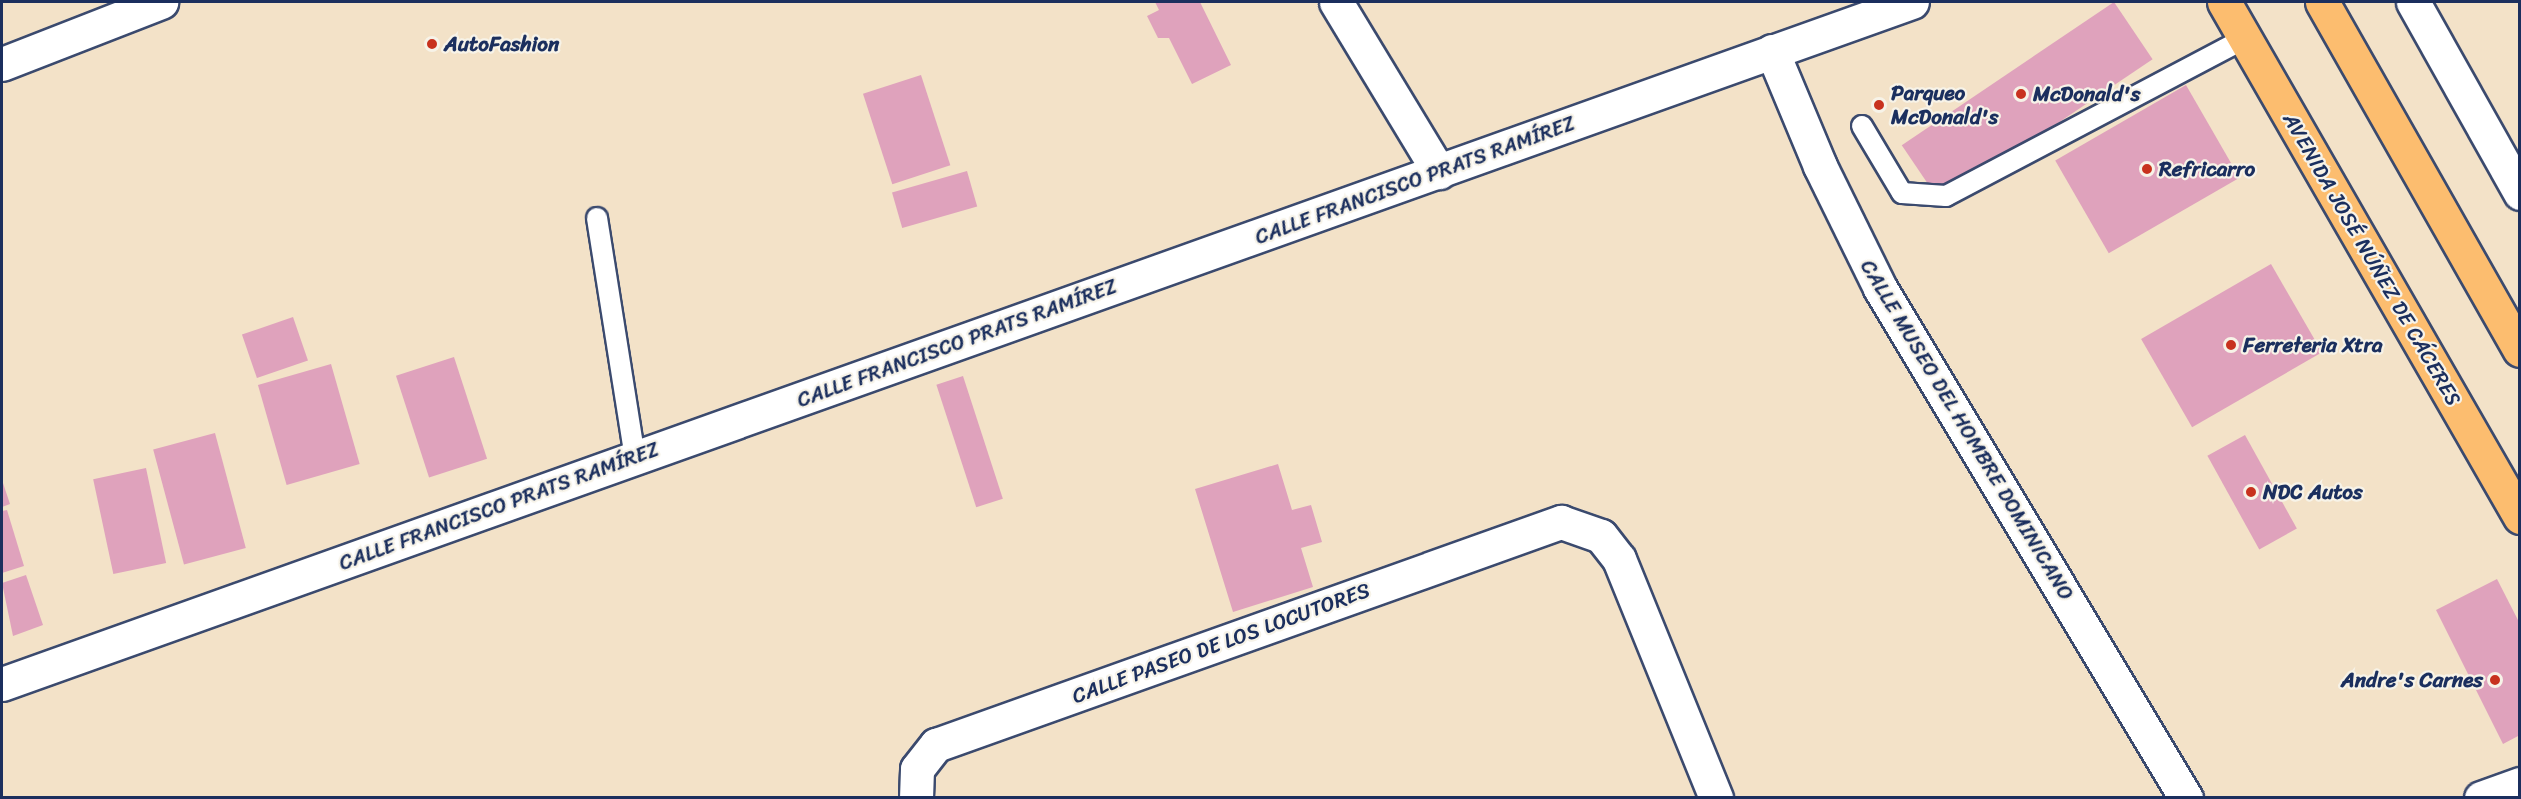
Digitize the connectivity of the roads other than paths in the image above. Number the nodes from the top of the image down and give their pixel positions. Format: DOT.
graph roads {
  1 [pos="161,2"];
  2 [pos="1336,2"];
  3 [pos="1912,2"];
  4 [pos="2224,2"];
  5 [pos="2322,2"];
  6 [pos="2413,2"];
  7 [pos="2246,38"];
  8 [pos="1772,51"];
  9 [pos="2,64"];
  10 [pos="1862,126"];
  11 [pos="1439,172"];
  12 [pos="2520,193"];
  13 [pos="597,218"];
  14 [pos="2520,350"];
  15 [pos="635,458"];
  16 [pos="2520,517"];
  17 [pos="2,684"];
  18 [pos="2520,783"];
  19 [pos="1712,797"];
  20 [pos="916,798"];
  21 [pos="2186,798"];
  22 [pos="2481,798"];
  1 -- 9 [label="street"];
  2 -- 11 [label="street"];
  3 -- 8 [label="street, CALLE FRANCISCO PRATS RAMÍREZ"];
  4 -- 7 [label="main road, AVENIDA JOSÉ NÚÑEZ DE CÁCERES"];
  5 -- 14 [label="main road"];
  6 -- 12 [label="street"];
  7 -- 10 [label="lane"];
  7 -- 16 [label="main road, AVENIDA JOSÉ NÚÑEZ DE CÁCERES"];
  8 -- 11 [label="street, CALLE FRANCISCO PRATS RAMÍREZ"];
  8 -- 21 [label="street, CALLE MUSEO DEL HOMBRE DOMINICANO"];
  11 -- 15 [label="street, CALLE FRANCISCO PRATS RAMÍREZ"];
  13 -- 15 [label="lane"];
  15 -- 17 [label="street, CALLE FRANCISCO PRATS RAMÍREZ"];
  18 -- 22 [label="street"];
  19 -- 20 [label="street, CALLE PASEO DE LOS LOCUTORES"];
}
